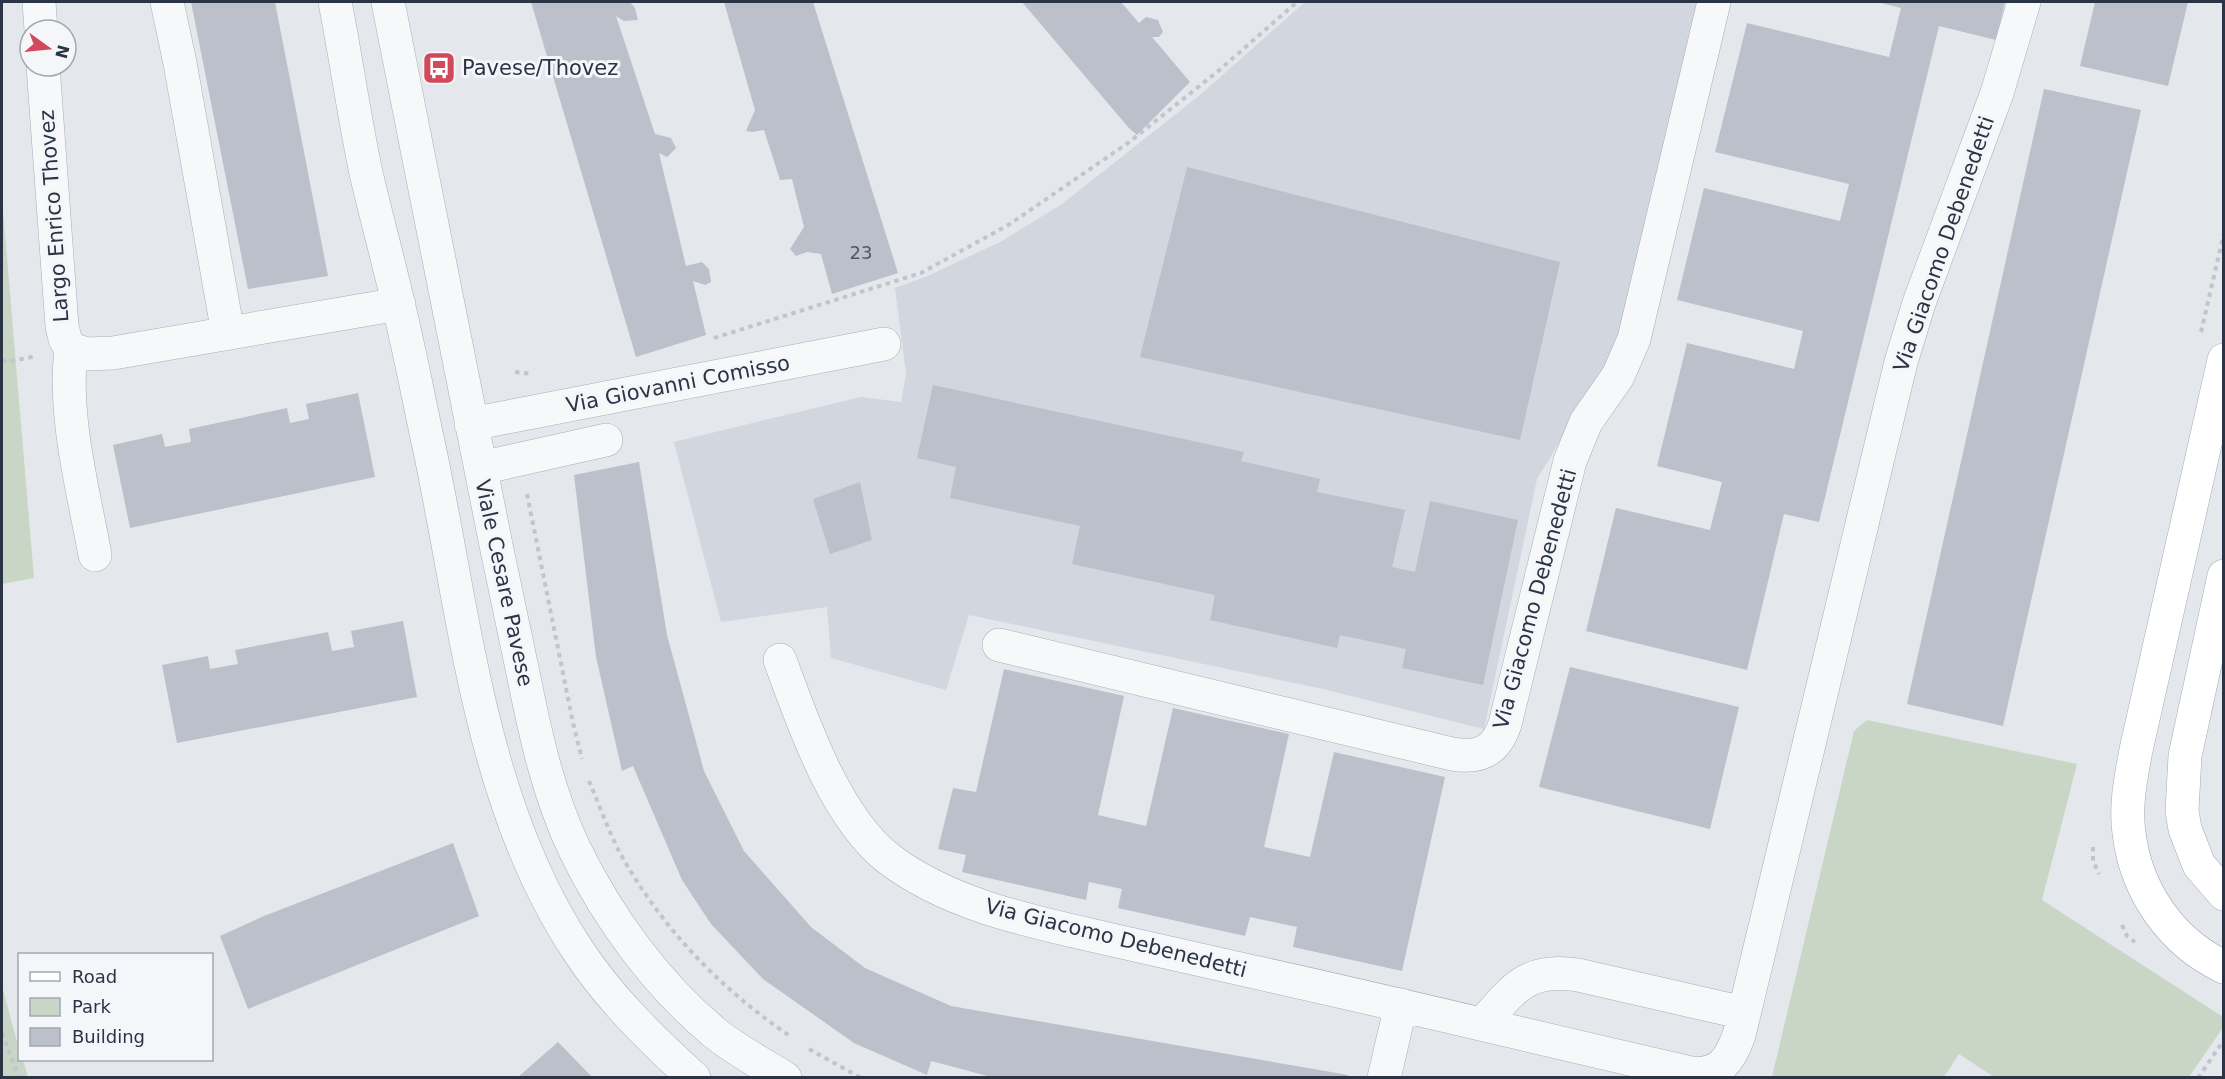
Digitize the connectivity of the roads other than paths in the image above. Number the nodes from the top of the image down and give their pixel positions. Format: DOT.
graph roads {
  1 [pos="39,2"];
  2 [pos="166,2"];
  3 [pos="334,2"];
  4 [pos="388,2"];
  5 [pos="1714,2"];
  6 [pos="2024,2"];
  7 [pos="40,18"];
  8 [pos="44,78"];
  9 [pos="399,304"];
  10 [pos="228,333"];
  11 [pos="884,344"];
  12 [pos="71,349"];
  13 [pos="2223,360"];
  14 [pos="471,424"];
  15 [pos="606,440"];
  16 [pos="481,468"];
  17 [pos="94,555"];
  18 [pos="2223,576"];
  19 [pos="999,645"];
  20 [pos="2216,656"];
  21 [pos="780,660"];
  22 [pos="574,847"];
  23 [pos="533,867"];
  24 [pos="2223,894"];
  25 [pos="2223,967"];
  26 [pos="1401,1005"];
  27 [pos="1744,1013"];
  28 [pos="1482,1024"];
  29 [pos="694,1077"];
  30 [pos="785,1077"];
  31 [pos="1384,1077"];
  1 -- 7 [label="street"];
  2 -- 10 [label="street"];
  3 -- 9 [label="street"];
  4 -- 14 [label="street, Viale Cesare Pavese"];
  5 -- 19 [label="street, Via Giacomo Debenedetti"];
  6 -- 27 [label="street, Via Giacomo Debenedetti"];
  8 -- 12 [label="street, Largo Enrico Thovez"];
  9 -- 10 [label="street, Largo Enrico Thovez"];
  9 -- 23 [label="street"];
  10 -- 12 [label="street, Largo Enrico Thovez"];
  11 -- 14 [label="street, Via Giovanni Comisso"];
  12 -- 17 [label="street"];
  13 -- 25 [label="main road"];
  14 -- 16 [label="street, Viale Cesare Pavese"];
  15 -- 16 [label="street"];
  16 -- 22 [label="street, Viale Cesare Pavese"];
  18 -- 20 [label="main road"];
  20 -- 24 [label="main road"];
  21 -- 26 [label="street, Via Giacomo Debenedetti"];
  22 -- 23 [label="street"];
  22 -- 30 [label="street, Viale Cesare Pavese"];
  23 -- 29 [label="street"];
  26 -- 28 [label="street, Via Giacomo Debenedetti"];
  26 -- 31 [label="street"];
  27 -- 28 [label="street"];
  27 -- 28 [label="street, Via Giacomo Debenedetti"];
}
